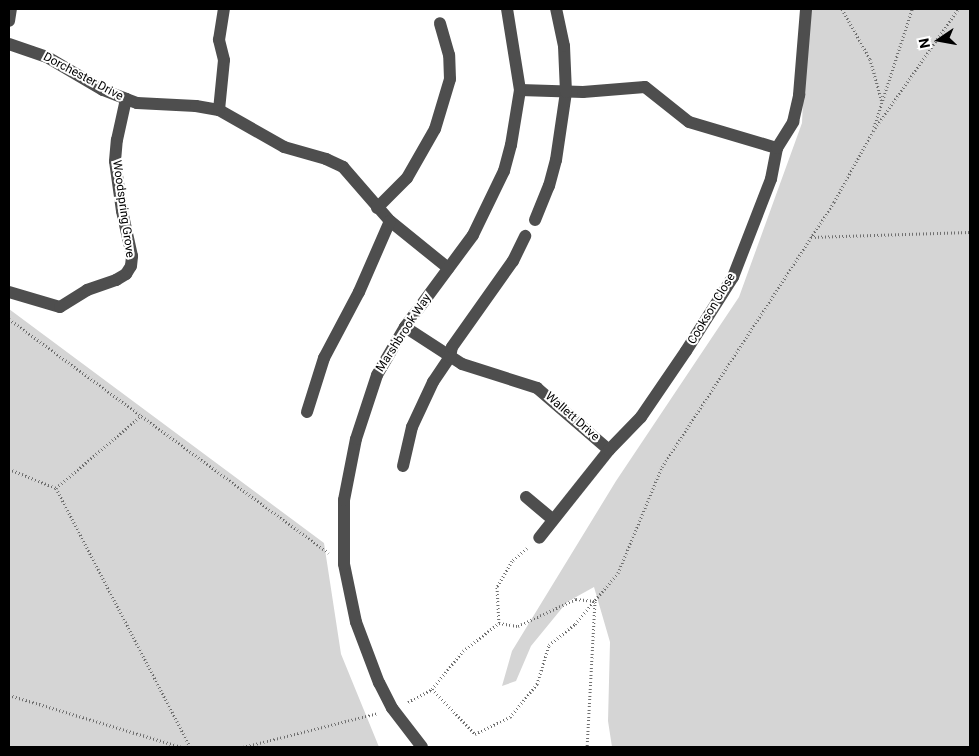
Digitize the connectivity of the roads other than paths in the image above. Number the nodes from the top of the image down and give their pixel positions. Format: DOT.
graph roads {
  1 [pos="11,9"];
  2 [pos="224,9"];
  3 [pos="507,9"];
  4 [pos="556,9"];
  5 [pos="806,9"];
  6 [pos="9,21"];
  7 [pos="440,23"];
  8 [pos="9,44"];
  9 [pos="520,90"];
  10 [pos="566,92"];
  11 [pos="126,99"];
  12 [pos="219,110"];
  13 [pos="777,148"];
  14 [pos="377,208"];
  15 [pos="535,220"];
  16 [pos="390,221"];
  17 [pos="525,236"];
  18 [pos="448,268"];
  19 [pos="9,292"];
  20 [pos="405,327"];
  21 [pos="450,357"];
  22 [pos="307,412"];
  23 [pos="609,450"];
  24 [pos="403,466"];
  25 [pos="526,497"];
  26 [pos="552,519"];
  27 [pos="539,538"];
  28 [pos="422,747"];
  1 -- 6 [label="street"];
  2 -- 12 [label="street"];
  3 -- 9 [label="street, Marshbrook Way"];
  4 -- 10 [label="street"];
  5 -- 13 [label="street, Cookson Close"];
  7 -- 14 [label="street"];
  8 -- 11 [label="street, Dorchester Drive"];
  9 -- 10 [label="street"];
  9 -- 18 [label="street, Marshbrook Way"];
  10 -- 13 [label="street"];
  10 -- 15 [label="street"];
  11 -- 12 [label="street, Dorchester Drive"];
  11 -- 19 [label="street, Woodspring Grove"];
  12 -- 14 [label="street, Dorchester Drive"];
  13 -- 23 [label="street, Cookson Close"];
  14 -- 16 [label="street, Dorchester Drive"];
  16 -- 18 [label="street, Dorchester Drive"];
  16 -- 22 [label="street"];
  17 -- 21 [label="street"];
  18 -- 20 [label="street, Marshbrook Way"];
  20 -- 21 [label="street, Wallett Drive"];
  20 -- 28 [label="street, Marshbrook Way"];
  21 -- 23 [label="street, Wallett Drive"];
  21 -- 24 [label="street"];
  23 -- 26 [label="street, Wallett Drive"];
  25 -- 26 [label="street"];
  26 -- 27 [label="street, Wallett Drive"];
}
